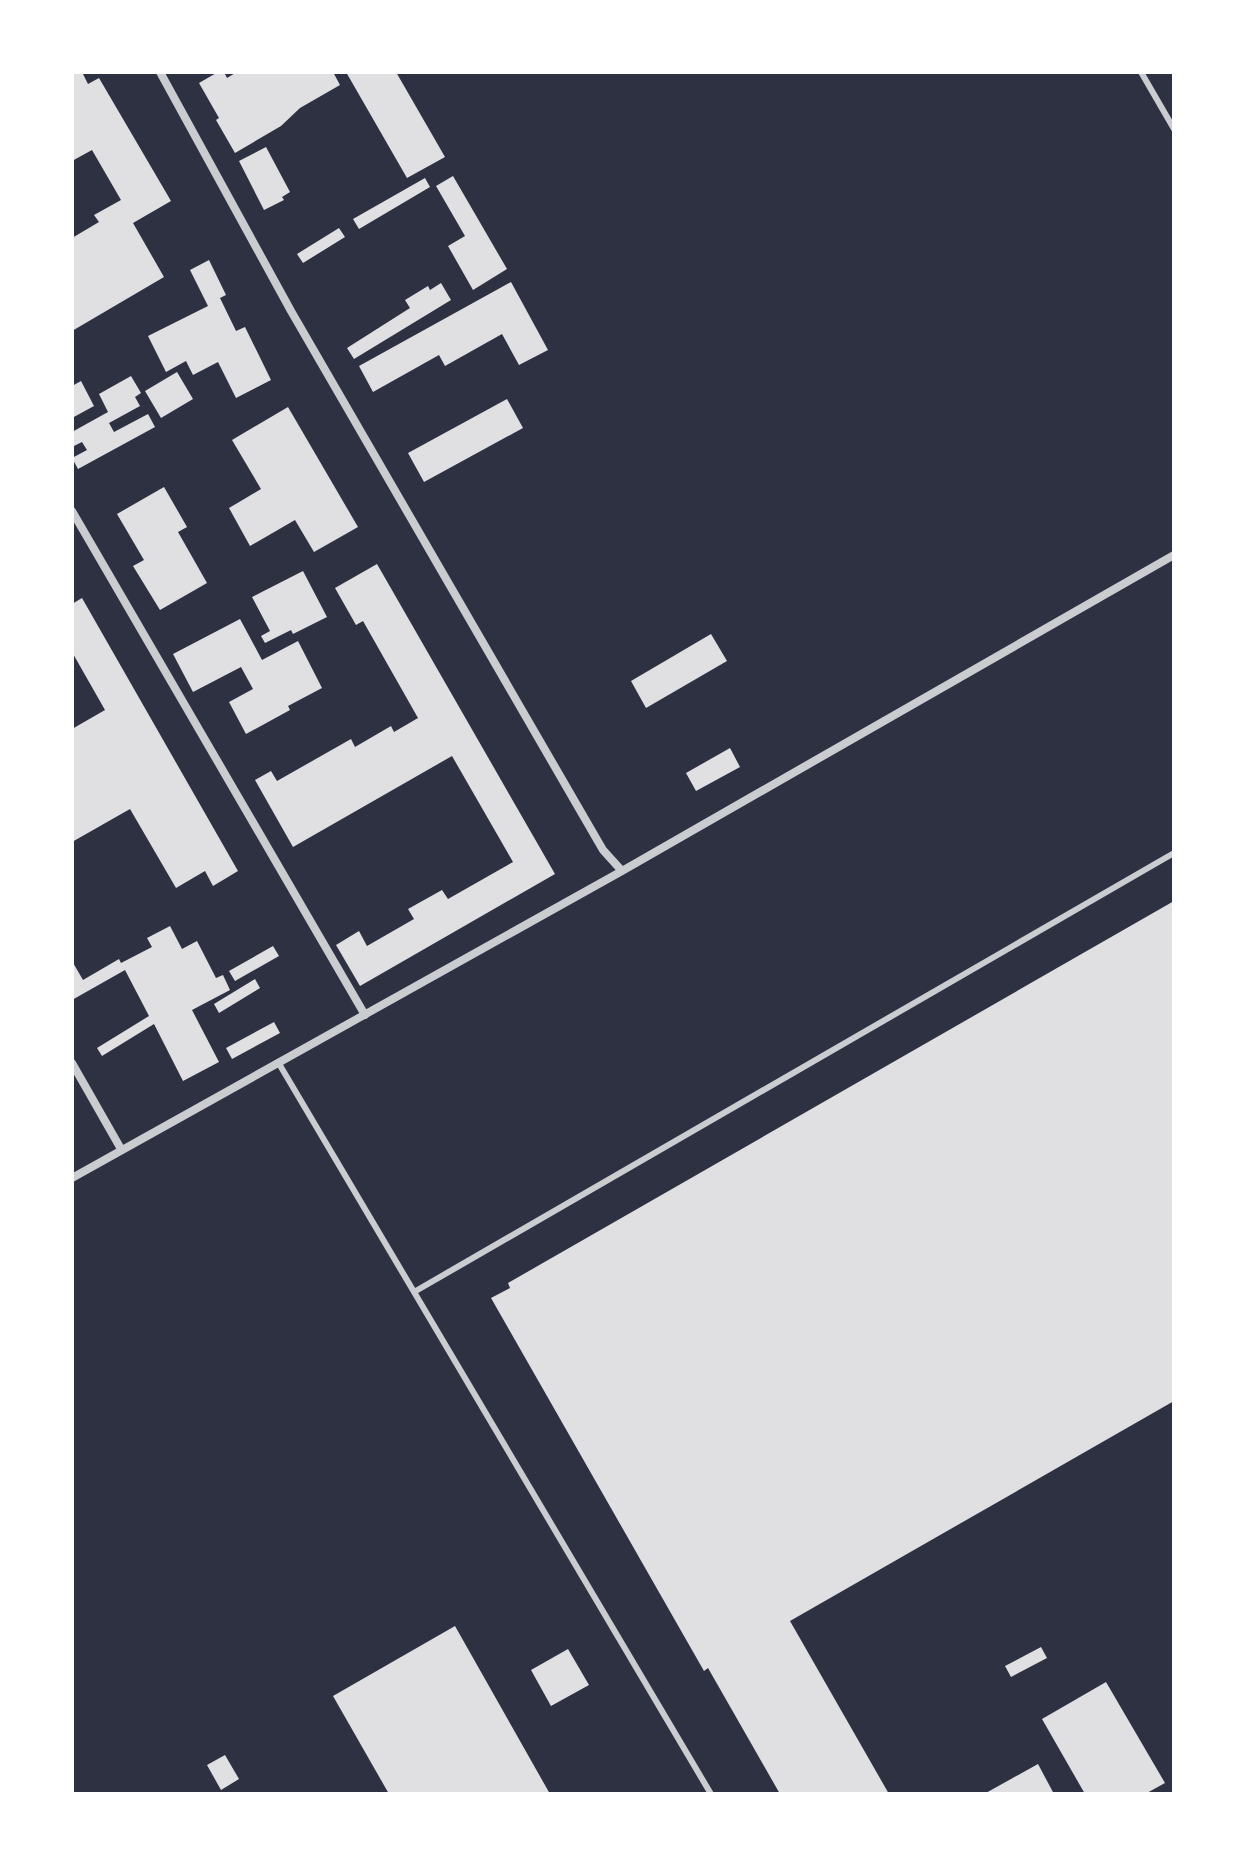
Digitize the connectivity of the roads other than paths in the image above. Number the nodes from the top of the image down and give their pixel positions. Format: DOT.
graph roads {
  1 [pos="160,72"];
  2 [pos="1141,72"];
  3 [pos="1174,129"];
  4 [pos="72,511"];
  5 [pos="1174,555"];
  6 [pos="1174,853"];
  7 [pos="622,871"];
  8 [pos="365,1015"];
  9 [pos="278,1062"];
  10 [pos="72,1063"];
  11 [pos="121,1149"];
  12 [pos="72,1178"];
  13 [pos="414,1292"];
  14 [pos="711,1794"];
  1 -- 7 [label="street"];
  2 -- 3 [label="lane"];
  4 -- 8 [label="street"];
  5 -- 7 [label="street"];
  6 -- 13 [label="lane"];
  7 -- 8 [label="street"];
  8 -- 9 [label="street"];
  9 -- 11 [label="street"];
  9 -- 13 [label="lane"];
  10 -- 11 [label="street"];
  11 -- 12 [label="street"];
  13 -- 14 [label="lane"];
}
